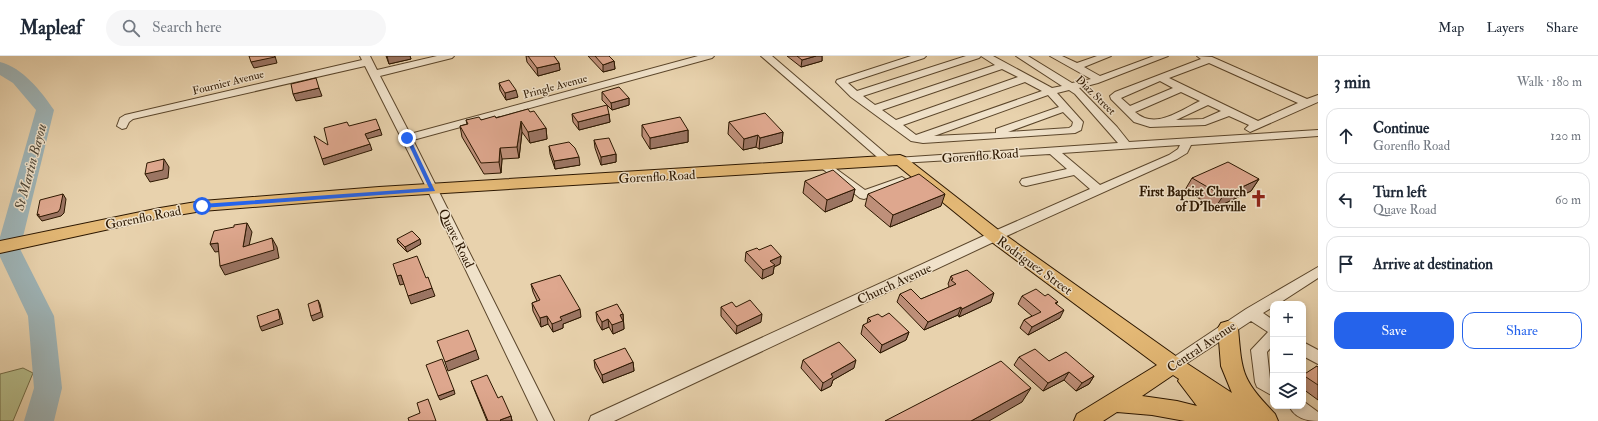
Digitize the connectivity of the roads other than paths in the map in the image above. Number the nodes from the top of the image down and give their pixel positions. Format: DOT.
graph roads {
  1 [pos="449,56"];
  2 [pos="709,56"];
  3 [pos="766,56"];
  4 [pos="921,56"];
  5 [pos="976,56"];
  6 [pos="986,56"];
  7 [pos="1022,56"];
  8 [pos="1055,56"];
  9 [pos="1106,56"];
  10 [pos="1162,56"];
  11 [pos="1206,58"];
  12 [pos="367,59"];
  13 [pos="1003,65"];
  14 [pos="1076,67"];
  15 [pos="374,74"];
  16 [pos="1026,78"];
  17 [pos="1161,78"];
  18 [pos="1099,79"];
  19 [pos="1072,86"];
  20 [pos="1181,88"];
  21 [pos="1050,91"];
  22 [pos="855,95"];
  23 [pos="1318,98"];
  24 [pos="1209,101"];
  25 [pos="1306,103"];
  26 [pos="1065,108"];
  27 [pos="874,109"];
  28 [pos="1128,111"];
  29 [pos="1229,112"];
  30 [pos="895,124"];
  31 [pos="1160,124"];
  32 [pos="1257,125"];
  33 [pos="122,126"];
  34 [pos="1318,133"];
  35 [pos="985,136"];
  36 [pos="407,138"];
  37 [pos="915,139"];
  38 [pos="1238,139"];
  39 [pos="1186,142"];
  40 [pos="1126,146"];
  41 [pos="1052,150"];
  42 [pos="894,161"];
  43 [pos="824,165"];
  44 [pos="1076,171"];
  45 [pos="919,176"];
  46 [pos="1026,182"];
  47 [pos="433,189"];
  48 [pos="1098,190"];
  49 [pos="995,236"];
  50 [pos="0,247"];
  51 [pos="1318,272"];
  52 [pos="1251,313"];
  53 [pos="1270,326"];
  54 [pos="1228,328"];
  55 [pos="1272,337"];
  56 [pos="1306,350"];
  57 [pos="1318,358"];
  58 [pos="1173,365"];
  59 [pos="1270,387"];
  60 [pos="1113,404"];
  61 [pos="1301,409"];
  62 [pos="546,421"];
  63 [pos="597,421"];
  64 [pos="1085,421"];
  65 [pos="1213,421"];
  66 [pos="1230,421"];
  67 [pos="1254,421"];
  68 [pos="1267,421"];
  69 [pos="1318,421"];
  1 -- 15 [label="street"];
  2 -- 36 [label="street, Pringle Avenue"];
  3 -- 42 [label="street, Rodriguez Street"];
  4 -- 22 [label="street"];
  5 -- 22 [label="street"];
  6 -- 13 [label="street"];
  7 -- 19 [label="street, Diaz Street"];
  8 -- 14 [label="street"];
  9 -- 14 [label="street"];
  10 -- 18 [label="street"];
  11 -- 17 [label="street"];
  11 -- 25 [label="street"];
  12 -- 15 [label="street, Quave Road"];
  12 -- 33 [label="street, Fournier Avenue"];
  13 -- 16 [label="street"];
  13 -- 27 [label="street"];
  14 -- 18 [label="street"];
  15 -- 36 [label="street, Quave Road"];
  16 -- 21 [label="street"];
  16 -- 30 [label="street"];
  17 -- 20 [label="street"];
  17 -- 28 [label="street"];
  18 -- 19 [label="street"];
  19 -- 21 [label="street"];
  19 -- 40 [label="street, Diaz Street"];
  20 -- 24 [label="street"];
  20 -- 28 [label="street"];
  21 -- 26 [label="street"];
  21 -- 37 [label="street"];
  22 -- 27 [label="street"];
  23 -- 25 [label="street"];
  24 -- 29 [label="street"];
  24 -- 31 [label="street"];
  25 -- 32 [label="street"];
  26 -- 35 [label="street"];
  26 -- 35 [label="street"];
  27 -- 30 [label="street"];
  28 -- 31 [label="street"];
  29 -- 31 [label="street"];
  29 -- 32 [label="street"];
  30 -- 37 [label="street"];
  32 -- 38 [label="street"];
  34 -- 38 [label="street, Gorenflo Road"];
  35 -- 37 [label="street"];
  36 -- 47 [label="street, Quave Road"];
  38 -- 39 [label="street, Gorenflo Road"];
  39 -- 40 [label="street, Gorenflo Road"];
  39 -- 48 [label="street, Church Avenue"];
  40 -- 41 [label="street, Gorenflo Road"];
  41 -- 42 [label="street, Gorenflo Road"];
  41 -- 44 [label="street"];
  42 -- 43 [label="main road, Gorenflo Road"];
  42 -- 45 [label="main road, Rodriguez Street"];
  43 -- 45 [label="street"];
  43 -- 47 [label="main road, Gorenflo Road"];
  44 -- 46 [label="street"];
  44 -- 48 [label="street"];
  45 -- 49 [label="main road, Rodriguez Street"];
  47 -- 50 [label="main road, Gorenflo Road"];
  47 -- 62 [label="street, Quave Road"];
  48 -- 49 [label="street, Church Avenue"];
  49 -- 58 [label="main road, Rodriguez Street"];
  49 -- 63 [label="street, Church Avenue"];
  51 -- 52 [label="street, Central Avenue"];
  52 -- 53 [label="street"];
  52 -- 54 [label="street, Central Avenue"];
  54 -- 58 [label="street, Central Avenue"];
  54 -- 68 [label="main road"];
  55 -- 59 [label="street"];
  56 -- 57 [label="street"];
  58 -- 60 [label="main road, Central Avenue"];
  58 -- 66 [label="main road, Rodriguez Street"];
  58 -- 67 [label="main road, Rodriguez Street"];
  60 -- 64 [label="main road, Central Avenue"];
  60 -- 65 [label="main road"];
  61 -- 69 [label="street"];
}
